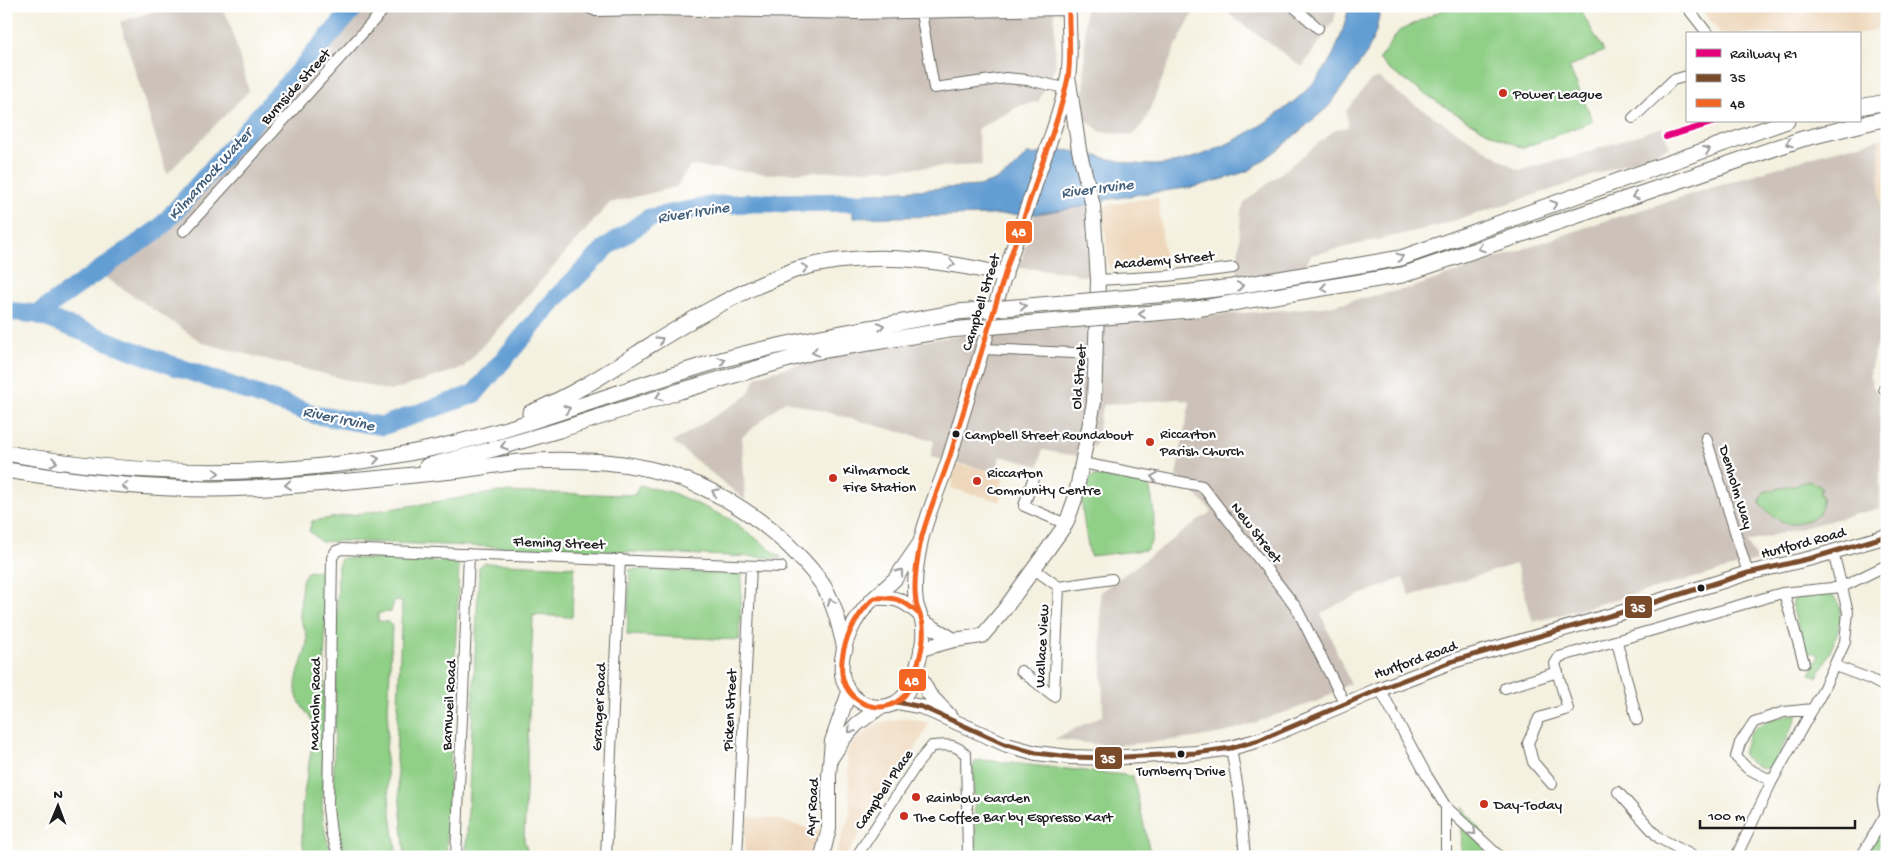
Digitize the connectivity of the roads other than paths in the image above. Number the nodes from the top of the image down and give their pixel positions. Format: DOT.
graph roads {
  1 [pos="387,6"];
  2 [pos="585,6"];
  3 [pos="1293,6"];
  4 [pos="1686,6"];
  5 [pos="1069,8"];
  6 [pos="920,13"];
  7 [pos="1318,28"];
  8 [pos="1706,32"];
  9 [pos="1686,76"];
  10 [pos="1067,82"];
  11 [pos="1887,102"];
  12 [pos="1860,107"];
  13 [pos="1058,116"];
  14 [pos="1633,118"];
  15 [pos="1887,118"];
  16 [pos="1784,122"];
  17 [pos="1075,124"];
  18 [pos="184,231"];
  19 [pos="1233,268"];
  20 [pos="1005,275"];
  21 [pos="1098,280"];
  22 [pos="983,348"];
  23 [pos="1097,354"];
  24 [pos="1706,438"];
  25 [pos="444,445"];
  26 [pos="6,453"];
  27 [pos="1082,463"];
  28 [pos="6,470"];
  29 [pos="1033,479"];
  30 [pos="336,481"];
  31 [pos="1066,524"];
  32 [pos="1887,536"];
  33 [pos="921,542"];
  34 [pos="336,551"];
  35 [pos="1833,552"];
  36 [pos="469,554"];
  37 [pos="620,559"];
  38 [pos="1887,565"];
  39 [pos="751,566"];
  40 [pos="780,567"];
  41 [pos="1034,568"];
  42 [pos="1748,573"];
  43 [pos="1112,579"];
  44 [pos="1059,587"];
  45 [pos="1842,587"];
  46 [pos="1784,593"];
  47 [pos="874,598"];
  48 [pos="920,617"];
  49 [pos="954,640"];
  50 [pos="1617,642"];
  51 [pos="845,649"];
  52 [pos="921,649"];
  53 [pos="1804,663"];
  54 [pos="1835,666"];
  55 [pos="916,669"];
  56 [pos="1020,671"];
  57 [pos="1558,672"];
  58 [pos="1505,688"];
  59 [pos="1887,688"];
  60 [pos="1380,689"];
  61 [pos="848,692"];
  62 [pos="897,702"];
  63 [pos="1345,704"];
  64 [pos="879,708"];
  65 [pos="1812,709"];
  66 [pos="955,720"];
  67 [pos="1637,720"];
  68 [pos="1231,748"];
  69 [pos="831,759"];
  70 [pos="1772,781"];
  71 [pos="1552,784"];
  72 [pos="1887,785"];
  73 [pos="1618,792"];
  74 [pos="1446,808"];
  75 [pos="1886,814"];
  76 [pos="338,857"];
  77 [pos="456,857"];
  78 [pos="606,857"];
  79 [pos="737,857"];
  80 [pos="822,857"];
  81 [pos="856,857"];
  82 [pos="968,857"];
  83 [pos="1246,857"];
  84 [pos="1446,857"];
  85 [pos="1500,857"];
  86 [pos="1695,857"];
  87 [pos="1736,857"];
  88 [pos="1861,857"];
  1 -- 18 [label="street, Burnside Street"];
  2 -- 6 [label="street"];
  3 -- 7 [label="street"];
  4 -- 8 [label="street"];
  5 -- 6 [label="street"];
  5 -- 10 [label="main road, Campbell Street"];
  6 -- 10 [label="street"];
  9 -- 14 [label="street"];
  10 -- 13 [label="main road, Campbell Street"];
  10 -- 17 [label="main road, Old Street"];
  11 -- 12 [label="main road"];
  13 -- 17 [label="main road"];
  13 -- 20 [label="main road, Campbell Street"];
  15 -- 30 [label="main road, one-way, bridge"];
  25 -- 16 [label="main road, one-way, bridge"];
  17 -- 21 [label="main road, Old Street"];
  19 -- 21 [label="street, Academy Street"];
  20 -- 22 [label="main road, Campbell Street"];
  25 -- 20 [label="main road, one-way"];
  21 -- 23 [label="main road, Old Street"];
  22 -- 23 [label="street"];
  22 -- 33 [label="main road, Campbell Street"];
  23 -- 27 [label="main road, Old Street"];
  24 -- 42 [label="street, Denholm Way"];
  26 -- 25 [label="main road, one-way"];
  27 -- 31 [label="main road, Old Street"];
  63 -- 27 [label="street, New Street, one-way"];
  30 -- 28 [label="main road, one-way"];
  29 -- 31 [label="street"];
  51 -- 30 [label="main road, one-way"];
  31 -- 41 [label="main road, Old Street"];
  32 -- 35 [label="main road, Hurlford Road"];
  47 -- 33 [label="main road, Campbell Street, one-way"];
  33 -- 48 [label="main road, Campbell Street"];
  34 -- 36 [label="street, Fleming Street"];
  34 -- 76 [label="street, Maxholm Road"];
  35 -- 42 [label="main road, Hurlford Road"];
  35 -- 45 [label="street"];
  36 -- 37 [label="street, Fleming Street"];
  36 -- 77 [label="street, Barnweil Road"];
  37 -- 39 [label="street, Fleming Street"];
  37 -- 78 [label="street, Granger Road"];
  38 -- 45 [label="street"];
  39 -- 40 [label="street, Fleming Street"];
  39 -- 79 [label="street, Picken Street"];
  41 -- 44 [label="street, Wallace View"];
  41 -- 49 [label="main road, Old Street"];
  42 -- 60 [label="main road, Hurlford Road"];
  43 -- 44 [label="street"];
  44 -- 56 [label="street, Wallace View"];
  45 -- 46 [label="street"];
  45 -- 54 [label="street"];
  46 -- 50 [label="street"];
  46 -- 53 [label="street"];
  47 -- 48 [label="main road"];
  47 -- 51 [label="main road"];
  48 -- 49 [label="main road"];
  48 -- 52 [label="main road"];
  49 -- 52 [label="main road, Old Street"];
  50 -- 57 [label="street"];
  50 -- 67 [label="street"];
  51 -- 61 [label="main road"];
  52 -- 55 [label="main road"];
  54 -- 59 [label="street"];
  54 -- 65 [label="street"];
  55 -- 62 [label="main road"];
  55 -- 66 [label="main road, Hurlford Road"];
  57 -- 58 [label="street"];
  57 -- 71 [label="street"];
  60 -- 63 [label="main road, Hurlford Road"];
  60 -- 74 [label="street"];
  61 -- 64 [label="main road"];
  61 -- 69 [label="main road, Ayr Road"];
  62 -- 64 [label="main road"];
  62 -- 66 [label="main road, Hurlford Road"];
  63 -- 68 [label="main road, Hurlford Road"];
  64 -- 69 [label="main road, Ayr Road, one-way"];
  65 -- 70 [label="street"];
  65 -- 70 [label="street"];
  66 -- 68 [label="main road, Hurlford Road"];
  68 -- 83 [label="street"];
  69 -- 80 [label="main road, Ayr Road"];
  70 -- 87 [label="street"];
  72 -- 75 [label="street"];
  73 -- 86 [label="street"];
  74 -- 84 [label="street"];
  74 -- 85 [label="street, one-way"];
  75 -- 88 [label="street"];
  81 -- 82 [label="street, Campbell Place"];
}
